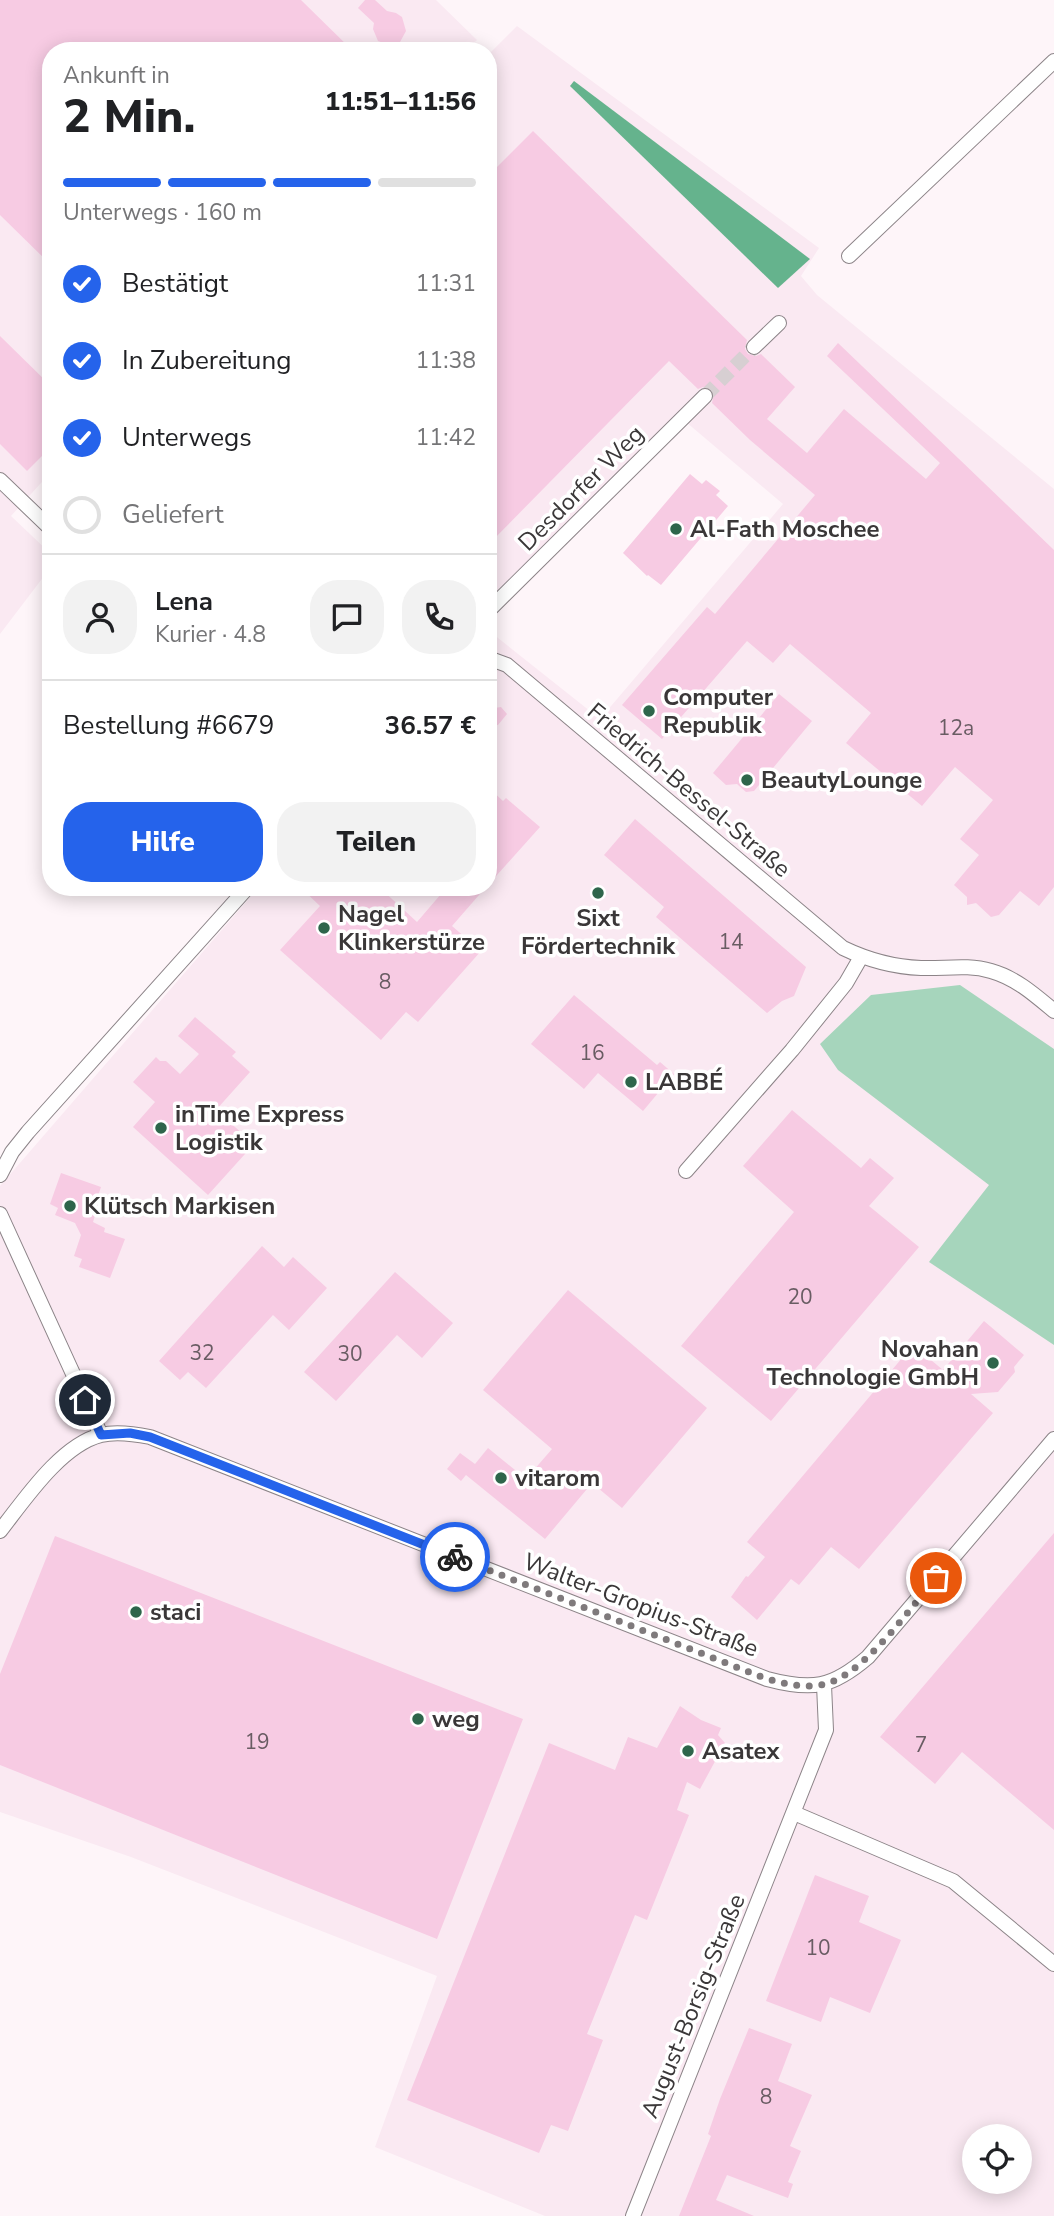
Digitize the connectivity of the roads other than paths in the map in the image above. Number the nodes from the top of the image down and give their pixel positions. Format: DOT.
graph roads {
  1 [pos="1054,61"];
  2 [pos="849,256"];
  3 [pos="779,323"];
  4 [pos="754,347"];
  5 [pos="705,396"];
  6 [pos="0,480"];
  7 [pos="42,520"];
  8 [pos="497,602"];
  9 [pos="497,661"];
  10 [pos="240,896"];
  11 [pos="861,957"];
  12 [pos="1054,1011"];
  13 [pos="686,1171"];
  14 [pos="0,1175"];
  15 [pos="0,1214"];
  16 [pos="101,1435"];
  17 [pos="1054,1439"];
  18 [pos="0,1531"];
  19 [pos="824,1685"];
  20 [pos="794,1813"];
  21 [pos="1054,1964"];
  22 [pos="633,2216"];
  1 -- 2 [label="street"];
  3 -- 4 [label="street"];
  5 -- 8 [label="street, Desdorfer Weg"];
  6 -- 7 [label="street"];
  9 -- 11 [label="street, Friedrich-Bessel-Straße"];
  10 -- 14 [label="street"];
  11 -- 12 [label="street"];
  11 -- 13 [label="street"];
  15 -- 16 [label="street"];
  16 -- 18 [label="street, Walter-Gropius-Straße"];
  16 -- 19 [label="street, Walter-Gropius-Straße"];
  17 -- 19 [label="street, Walter-Gropius-Straße"];
  19 -- 20 [label="street, August-Borsig-Straße"];
  20 -- 21 [label="street"];
  20 -- 22 [label="street, August-Borsig-Straße"];
}
